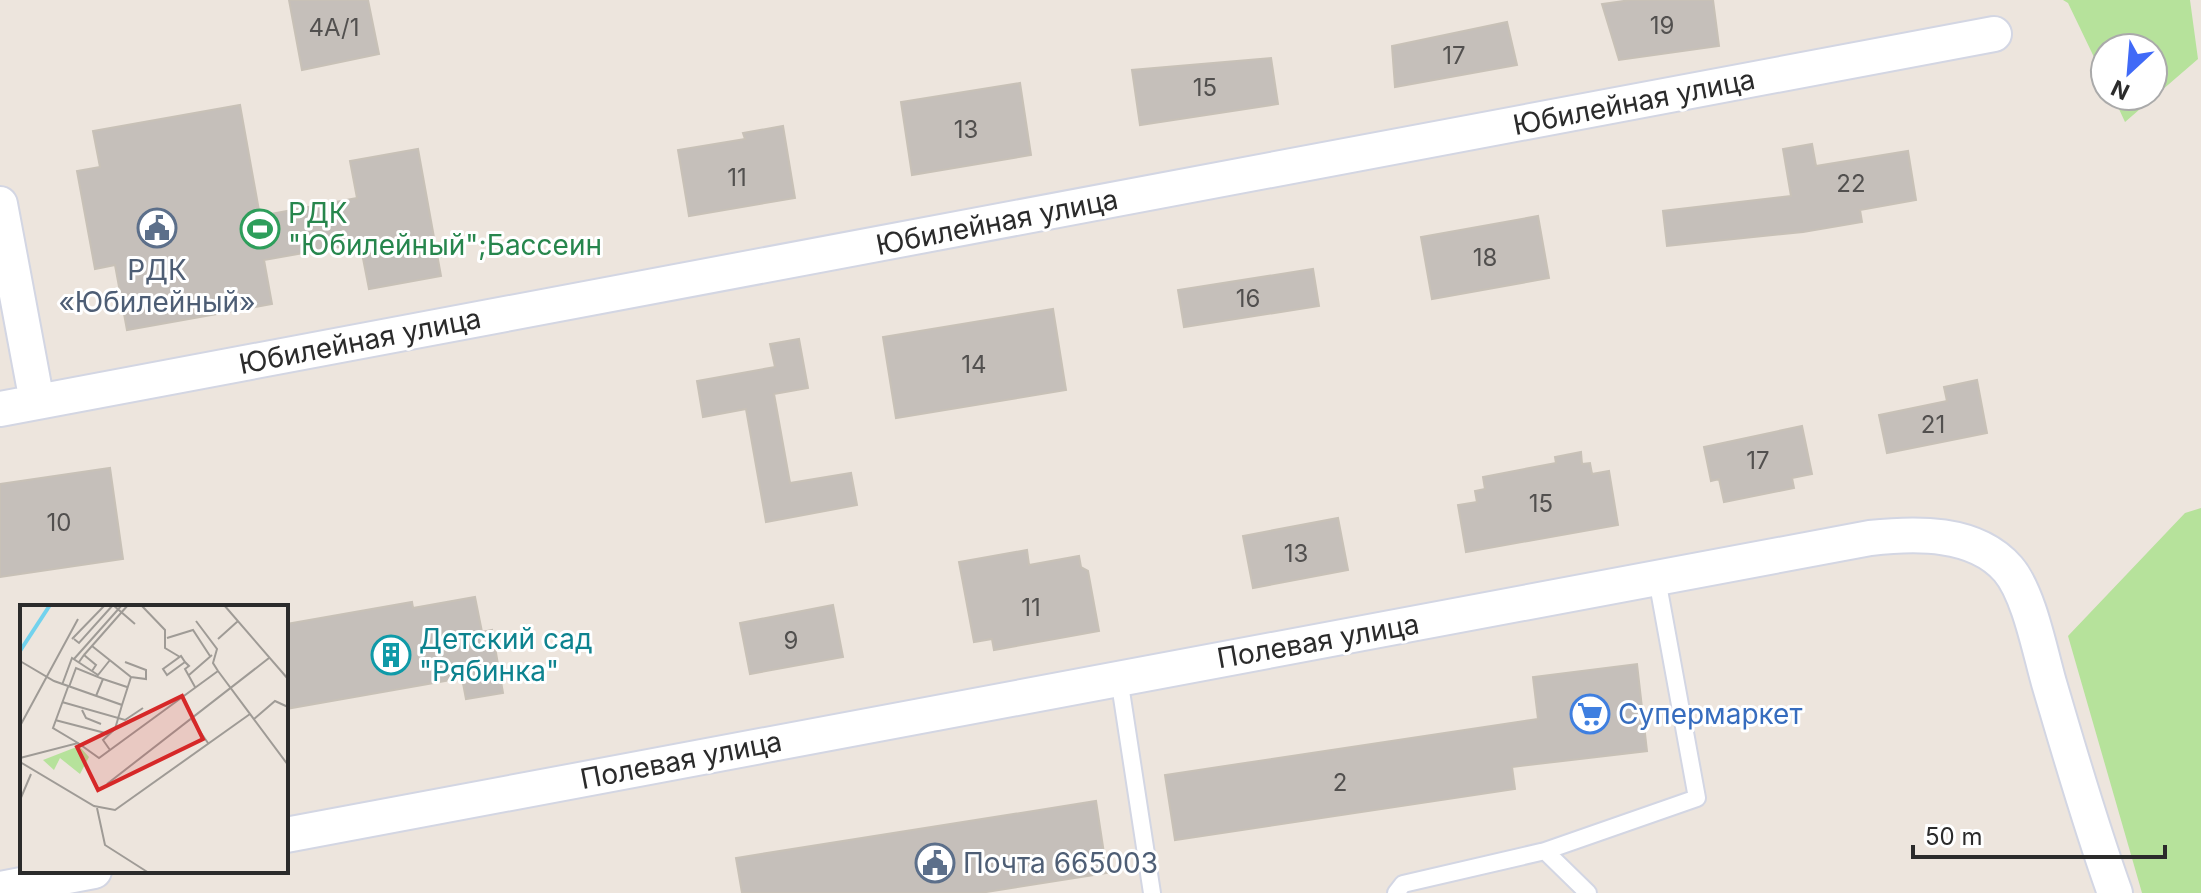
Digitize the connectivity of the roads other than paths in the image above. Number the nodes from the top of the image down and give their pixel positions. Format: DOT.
graph roads {
  1 [pos="1994,34"];
  2 [pos="0,204"];
  3 [pos="37,402"];
  4 [pos="0,409"];
  5 [pos="1657,579"];
  6 [pos="1119,678"];
  7 [pos="288,835"];
  8 [pos="1545,851"];
  9 [pos="84,873"];
  10 [pos="0,889"];
  11 [pos="1152,893"];
  12 [pos="1396,893"];
  13 [pos="1588,893"];
  14 [pos="2115,893"];
  1 -- 3 [label="street, Юбилейная улица"];
  2 -- 3 [label="street"];
  3 -- 4 [label="street, Юбилейная улица"];
  5 -- 6 [label="street, Полевая улица"];
  5 -- 8 [label="lane"];
  5 -- 14 [label="street, Полевая улица"];
  6 -- 7 [label="street, Полевая улица"];
  6 -- 11 [label="lane"];
  8 -- 12 [label="lane"];
  8 -- 13 [label="lane"];
  9 -- 10 [label="street"];
}
